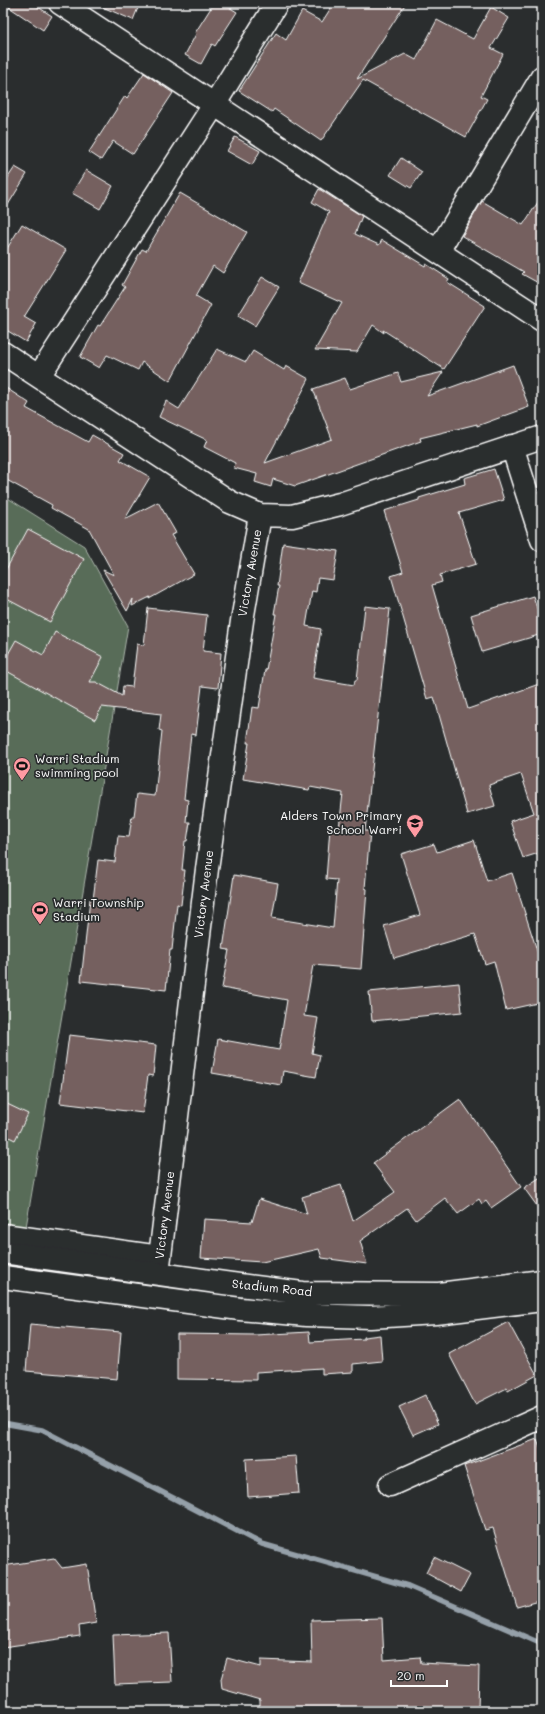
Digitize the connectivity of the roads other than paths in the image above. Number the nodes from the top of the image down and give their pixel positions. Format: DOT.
graph roads {
  1 [pos="60,3"];
  2 [pos="277,3"];
  3 [pos="542,78"];
  4 [pos="214,105"];
  5 [pos="438,251"];
  6 [pos="542,320"];
  7 [pos="3,353"];
  8 [pos="39,376"];
  9 [pos="542,437"];
  10 [pos="512,446"];
  11 [pos="260,515"];
  12 [pos="542,540"];
  13 [pos="3,1235"];
  14 [pos="3,1252"];
  15 [pos="159,1265"];
  16 [pos="3,1277"];
  17 [pos="542,1281"];
  18 [pos="542,1300"];
  19 [pos="539,1425"];
  20 [pos="390,1485"];
  1 -- 4 [label="street"];
  2 -- 4 [label="street"];
  3 -- 5 [label="street"];
  4 -- 5 [label="street"];
  4 -- 8 [label="street"];
  5 -- 6 [label="street"];
  7 -- 8 [label="street"];
  8 -- 11 [label="street"];
  9 -- 10 [label="street"];
  10 -- 11 [label="street"];
  10 -- 12 [label="street"];
  11 -- 15 [label="street, Victory Avenue"];
  13 -- 15 [label="street"];
  14 -- 15 [label="street, Stadium Road"];
  15 -- 17 [label="street, Stadium Road"];
  16 -- 18 [label="street, Stadium Road"];
  19 -- 20 [label="street"];
}
